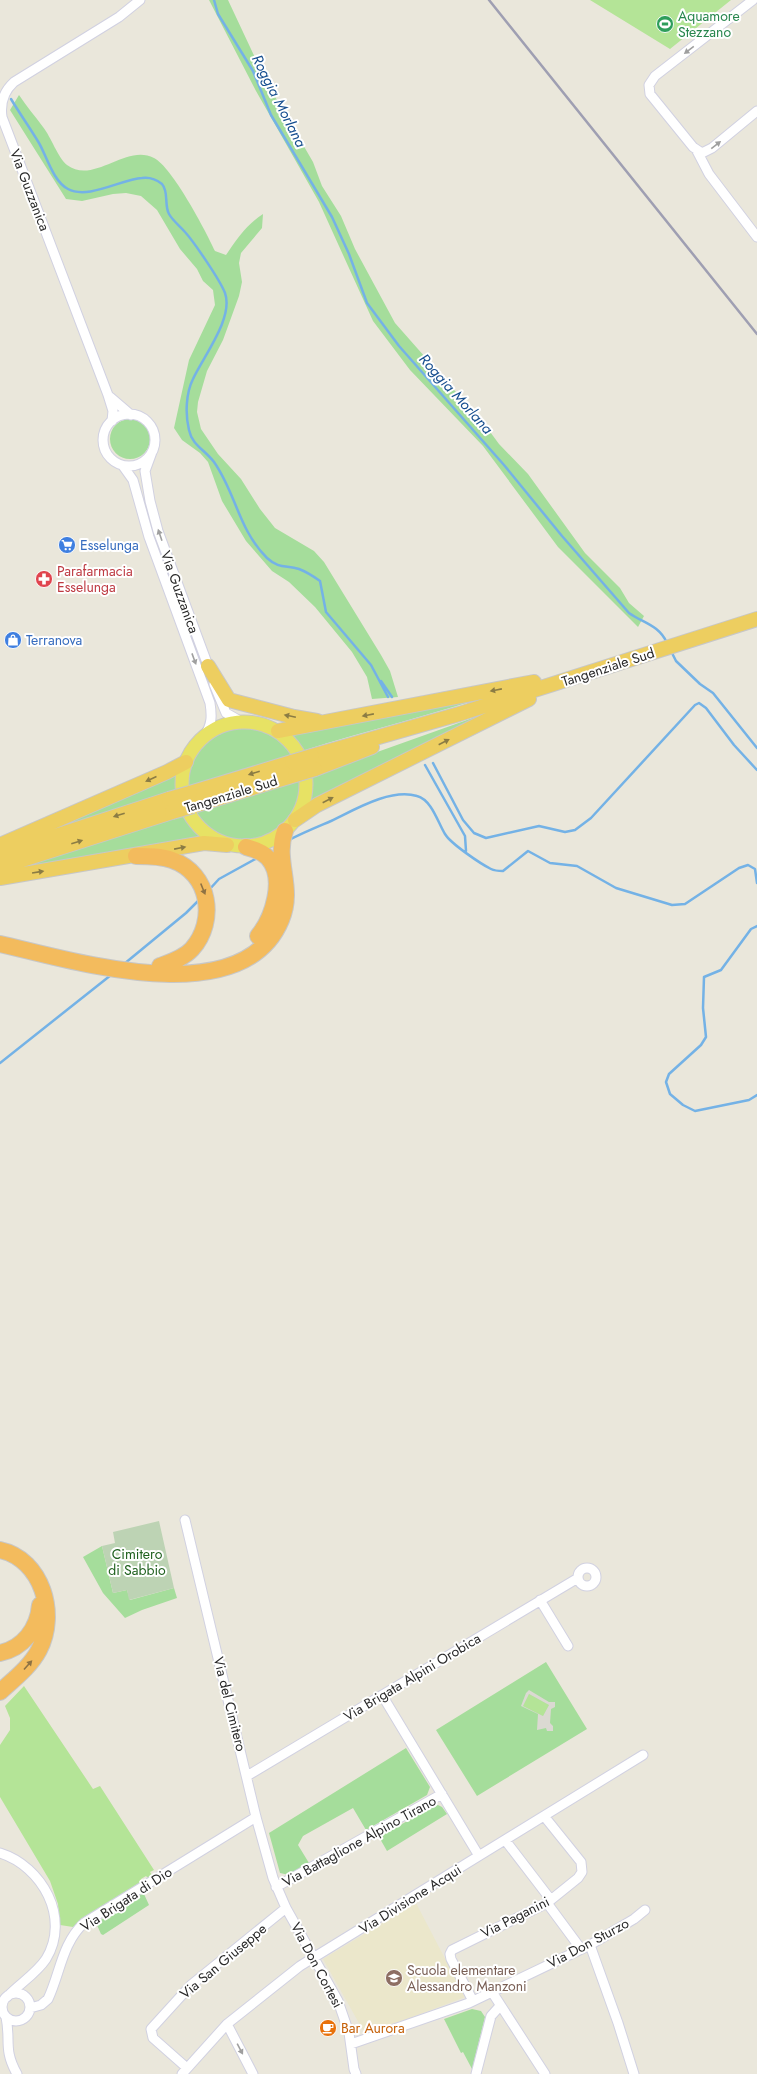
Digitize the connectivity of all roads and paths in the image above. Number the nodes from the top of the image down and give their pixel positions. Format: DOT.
graph roads {
  1 [pos="140,0"];
  2 [pos="753,0"];
  3 [pos="0,108"];
  4 [pos="757,111"];
  5 [pos="697,151"];
  6 [pos="757,237"];
  7 [pos="108,395"];
  8 [pos="131,414"];
  9 [pos="112,421"];
  10 [pos="152,452"];
  11 [pos="123,466"];
  12 [pos="757,619"];
  13 [pos="208,666"];
  14 [pos="562,681"];
  15 [pos="240,722"];
  16 [pos="329,722"];
  17 [pos="278,732"];
  18 [pos="205,735"];
  19 [pos="186,762"];
  20 [pos="171,806"];
  21 [pos="290,826"];
  22 [pos="228,844"];
  23 [pos="0,845"];
  24 [pos="246,847"];
  25 [pos="0,854"];
  26 [pos="136,856"];
  27 [pos="0,867"];
  28 [pos="0,878"];
  29 [pos="0,935"];
  30 [pos="0,944"];
  31 [pos="160,966"];
  32 [pos="185,1520"];
  33 [pos="0,1550"];
  34 [pos="36,1574"];
  35 [pos="578,1578"];
  36 [pos="540,1600"];
  37 [pos="568,1646"];
  38 [pos="0,1653"];
  39 [pos="0,1692"];
  40 [pos="382,1695"];
  41 [pos="644,1755"];
  42 [pos="247,1776"];
  43 [pos="442,1794"];
  44 [pos="544,1816"];
  45 [pos="256,1817"];
  46 [pos="505,1840"];
  47 [pos="0,1853"];
  48 [pos="479,1856"];
  49 [pos="276,1887"];
  50 [pos="549,1902"];
  51 [pos="286,1908"];
  52 [pos="645,1910"];
  53 [pos="586,1947"];
  54 [pos="314,1957"];
  55 [pos="33,1973"];
  56 [pos="492,1992"];
  57 [pos="7,1997"];
  58 [pos="472,2001"];
  59 [pos="29,2004"];
  60 [pos="500,2006"];
  61 [pos="6,2017"];
  62 [pos="20,2020"];
  63 [pos="226,2024"];
  64 [pos="9,2034"];
  65 [pos="351,2044"];
  66 [pos="184,2071"];
  67 [pos="355,2071"];
  68 [pos="17,2074"];
  69 [pos="253,2074"];
  70 [pos="345,2074"];
  71 [pos="476,2074"];
  72 [pos="545,2074"];
  73 [pos="634,2074"];
  1 -- 3 [label="street, Via Guzzanica"];
  2 -- 5 [label="street, one-way"];
  3 -- 7 [label="street, Via Guzzanica"];
  5 -- 4 [label="street, one-way"];
  5 -- 6 [label="street"];
  7 -- 8 [label="street, Via Guzzanica"];
  7 -- 9 [label="street, Via Guzzanica"];
  8 -- 9 [label="street"];
  8 -- 10 [label="street, Via Guzzanica"];
  9 -- 11 [label="street, Via Guzzanica"];
  10 -- 11 [label="street"];
  13 -- 10 [label="street, Via Guzzanica, one-way"];
  11 -- 18 [label="street, Via Guzzanica, one-way"];
  12 -- 14 [label="highway, Tangenziale Sud"];
  13 -- 15 [label="street, Via Guzzanica"];
  16 -- 13 [label="highway, one-way"];
  14 -- 16 [label="highway, one-way"];
  14 -- 20 [label="highway, Tangenziale Sud, bridge"];
  21 -- 14 [label="highway, one-way"];
  15 -- 17 [label="main road"];
  15 -- 18 [label="main road"];
  16 -- 17 [label="highway"];
  17 -- 21 [label="main road"];
  18 -- 19 [label="main road"];
  19 -- 22 [label="main road"];
  19 -- 23 [label="highway, one-way"];
  20 -- 25 [label="highway, Tangenziale Sud, one-way"];
  27 -- 20 [label="highway, Tangenziale Sud, one-way"];
  21 -- 24 [label="main road"];
  21 -- 30 [label="highway"];
  22 -- 24 [label="main road"];
  26 -- 22 [label="highway, one-way"];
  24 -- 31 [label="highway"];
  28 -- 26 [label="highway, one-way"];
  26 -- 31 [label="highway, one-way"];
  29 -- 31 [label="highway"];
  32 -- 42 [label="street, Via del Cimitero"];
  33 -- 34 [label="highway"];
  34 -- 38 [label="highway"];
  39 -- 34 [label="highway, one-way"];
  35 -- 36 [label="street, Via Brigata Alpini Orobica"];
  36 -- 37 [label="street"];
  36 -- 40 [label="street, Via Brigata Alpini Orobica"];
  40 -- 42 [label="street, Via Brigata Alpini Orobica"];
  40 -- 43 [label="street"];
  41 -- 44 [label="street, Via Divisione Acqui"];
  42 -- 45 [label="street, Via del Cimitero"];
  43 -- 48 [label="street"];
  43 -- 49 [label="street, Via Battaglione Alpino Tirano"];
  44 -- 46 [label="street, Via Divisione Acqui"];
  44 -- 50 [label="street, Via Paganini"];
  45 -- 49 [label="street, Via del Cimitero"];
  45 -- 59 [label="street, Via Brigata di Dio"];
  46 -- 48 [label="street, Via Divisione Acqui"];
  46 -- 50 [label="street"];
  47 -- 55 [label="street"];
  48 -- 54 [label="street, Via Divisione Acqui"];
  49 -- 51 [label="street, Via Don Cortesi"];
  50 -- 53 [label="street"];
  50 -- 58 [label="street, Via Paganini"];
  51 -- 54 [label="street, Via Don Cortesi"];
  51 -- 66 [label="street, Via San Giuseppe"];
  52 -- 53 [label="street, Via Don Sturzo"];
  53 -- 56 [label="street, Via Don Sturzo"];
  53 -- 73 [label="street"];
  54 -- 63 [label="street, Via Divisione Acqui"];
  54 -- 65 [label="street, Via Don Cortesi"];
  55 -- 57 [label="street"];
  55 -- 59 [label="street"];
  56 -- 58 [label="street, Via Don Sturzo"];
  56 -- 60 [label="street"];
  57 -- 59 [label="street"];
  57 -- 61 [label="street"];
  58 -- 65 [label="street, Via Don Sturzo"];
  59 -- 62 [label="street"];
  60 -- 71 [label="street"];
  60 -- 72 [label="street"];
  61 -- 62 [label="street"];
  61 -- 64 [label="street"];
  62 -- 64 [label="street"];
  63 -- 66 [label="street, Via Divisione Acqui"];
  63 -- 69 [label="street, one-way"];
  64 -- 68 [label="street"];
  65 -- 67 [label="street, Via Don Cortesi"];
  67 -- 70 [label="street"];
}
